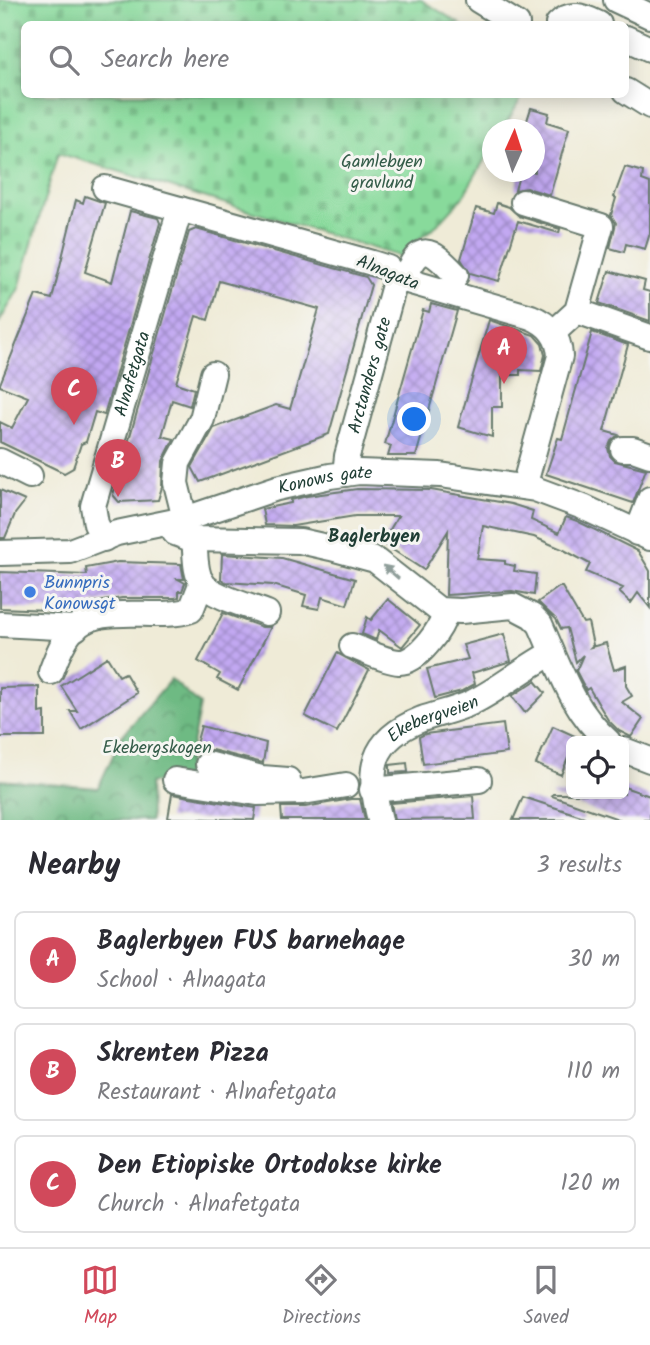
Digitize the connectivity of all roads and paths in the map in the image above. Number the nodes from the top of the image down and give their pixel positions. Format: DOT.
graph roads {
  1 [pos="478,0"];
  2 [pos="617,0"];
  3 [pos="650,16"];
  4 [pos="512,21"];
  5 [pos="561,21"];
  6 [pos="592,21"];
  7 [pos="629,40"];
  8 [pos="650,49"];
  9 [pos="629,93"];
  10 [pos="650,106"];
  11 [pos="105,188"];
  12 [pos="523,202"];
  13 [pos="180,209"];
  14 [pos="456,275"];
  15 [pos="400,279"];
  16 [pos="577,311"];
  17 [pos="553,333"];
  18 [pos="650,337"];
  19 [pos="213,374"];
  20 [pos="623,449"];
  21 [pos="650,455"];
  22 [pos="0,461"];
  23 [pos="345,474"];
  24 [pos="30,476"];
  25 [pos="524,487"];
  26 [pos="650,499"];
  27 [pos="182,527"];
  28 [pos="643,536"];
  29 [pos="104,539"];
  30 [pos="0,553"];
  31 [pos="202,582"];
  32 [pos="446,612"];
  33 [pos="267,614"];
  34 [pos="0,624"];
  35 [pos="76,628"];
  36 [pos="352,646"];
  37 [pos="552,653"];
  38 [pos="51,672"];
  39 [pos="603,736"];
  40 [pos="629,752"];
  41 [pos="650,760"];
  42 [pos="208,764"];
  43 [pos="174,780"];
  44 [pos="479,780"];
  45 [pos="346,785"];
  46 [pos="372,786"];
  47 [pos="380,820"];
  1 -- 4 [label="street"];
  2 -- 3 [label="street"];
  5 -- 6 [label="street"];
  7 -- 8 [label="street"];
  9 -- 10 [label="street"];
  11 -- 13 [label="street, Alnagata"];
  12 -- 16 [label="street"];
  13 -- 15 [label="street, Alnagata"];
  13 -- 29 [label="street, Alnafetgata"];
  14 -- 15 [label="street, Arctanders gate"];
  15 -- 17 [label="street, Alnagata"];
  15 -- 23 [label="street, Arctanders gate"];
  16 -- 17 [label="street"];
  16 -- 18 [label="street"];
  17 -- 25 [label="street"];
  19 -- 27 [label="street"];
  20 -- 21 [label="street"];
  22 -- 24 [label="street"];
  23 -- 25 [label="street, Konows gate"];
  23 -- 27 [label="street, Konows gate"];
  25 -- 28 [label="street, Konows gate"];
  26 -- 28 [label="street"];
  27 -- 29 [label="street, Konows gate"];
  27 -- 31 [label="street"];
  32 -- 27 [label="street, one-way"];
  29 -- 30 [label="street, Konows gate"];
  31 -- 33 [label="street"];
  31 -- 35 [label="street"];
  32 -- 36 [label="street"];
  32 -- 37 [label="street"];
  34 -- 35 [label="street"];
  35 -- 38 [label="street"];
  37 -- 39 [label="street"];
  37 -- 46 [label="street, Ekebergveien"];
  40 -- 41 [label="street"];
  42 -- 45 [label="street"];
  43 -- 45 [label="street"];
  44 -- 46 [label="street"];
  45 -- 46 [label="street"];
  46 -- 47 [label="street"];
}
